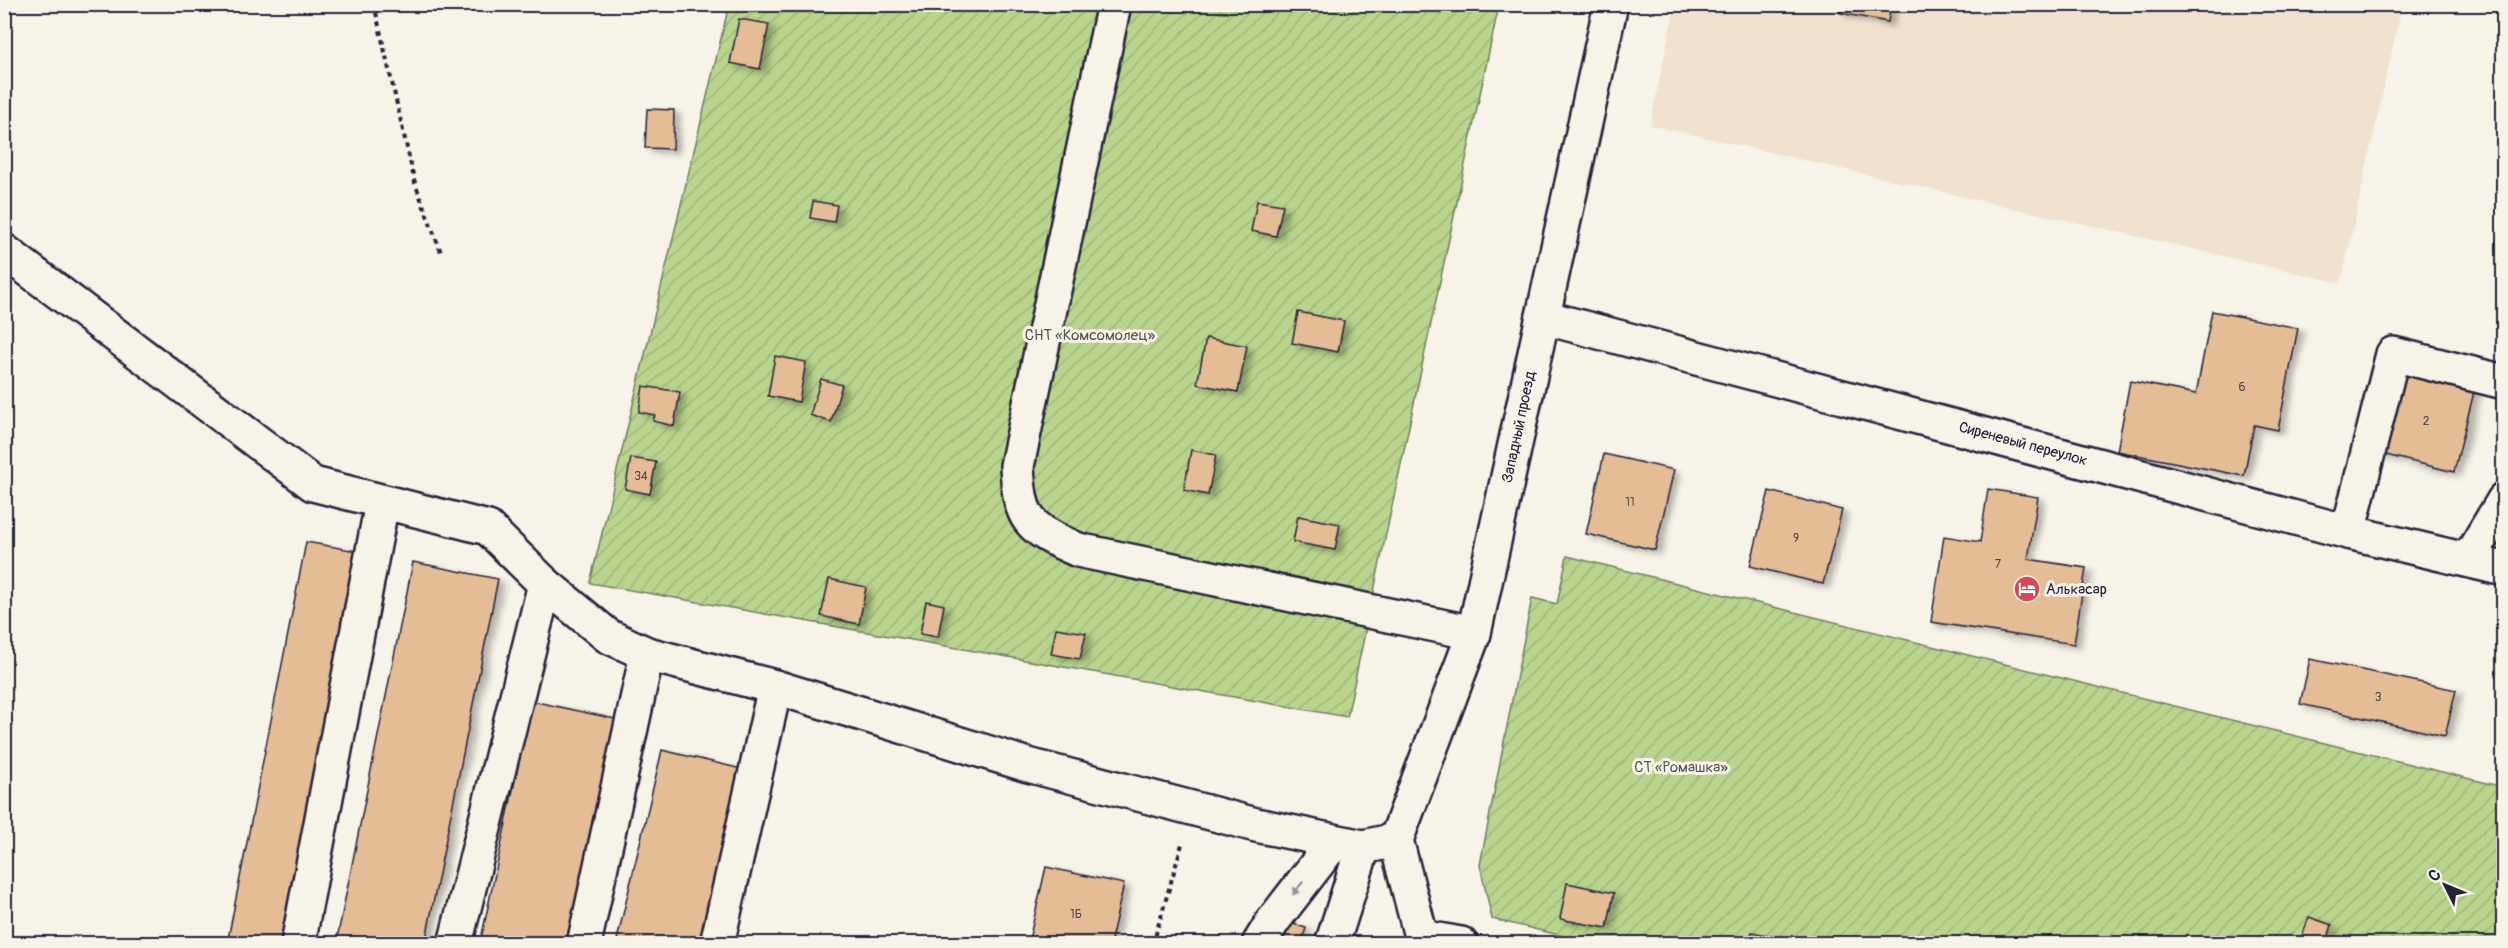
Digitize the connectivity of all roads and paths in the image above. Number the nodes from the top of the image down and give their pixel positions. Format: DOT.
graph roads {
  1 [pos="374,4"];
  2 [pos="1114,4"];
  3 [pos="1611,4"];
  4 [pos="4,251"];
  5 [pos="441,255"];
  6 [pos="1543,316"];
  7 [pos="2504,382"];
  8 [pos="2504,500"];
  9 [pos="382,503"];
  10 [pos="2348,532"];
  11 [pos="2468,560"];
  12 [pos="2504,569"];
  13 [pos="545,584"];
  14 [pos="1474,633"];
  15 [pos="647,654"];
  16 [pos="776,687"];
  17 [pos="1395,840"];
  18 [pos="1349,844"];
  19 [pos="1192,847"];
  20 [pos="1422,940"];
  21 [pos="298,944"];
  22 [pos="455,944"];
  23 [pos="584,944"];
  24 [pos="717,944"];
  25 [pos="1153,944"];
  26 [pos="1259,944"];
  27 [pos="1332,944"];
  28 [pos="1461,944"];
  1 -- 5 [label="path"];
  2 -- 14 [label="street"];
  3 -- 6 [label="street, Западный проезд"];
  4 -- 9 [label="street"];
  6 -- 10 [label="street, Сиреневый переулок"];
  6 -- 14 [label="street, Западный проезд"];
  7 -- 10 [label="street"];
  8 -- 11 [label="street"];
  9 -- 13 [label="street"];
  9 -- 21 [label="street"];
  10 -- 11 [label="street, Сиреневый переулок"];
  11 -- 12 [label="street, Сиреневый переулок"];
  13 -- 15 [label="street"];
  13 -- 22 [label="street"];
  14 -- 17 [label="street, Западный проезд"];
  15 -- 16 [label="street"];
  15 -- 23 [label="street"];
  16 -- 18 [label="street"];
  16 -- 24 [label="street"];
  17 -- 18 [label="street"];
  17 -- 20 [label="street"];
  18 -- 26 [label="street, one-way"];
  18 -- 27 [label="street"];
  19 -- 25 [label="path"];
  20 -- 28 [label="street"];
}
